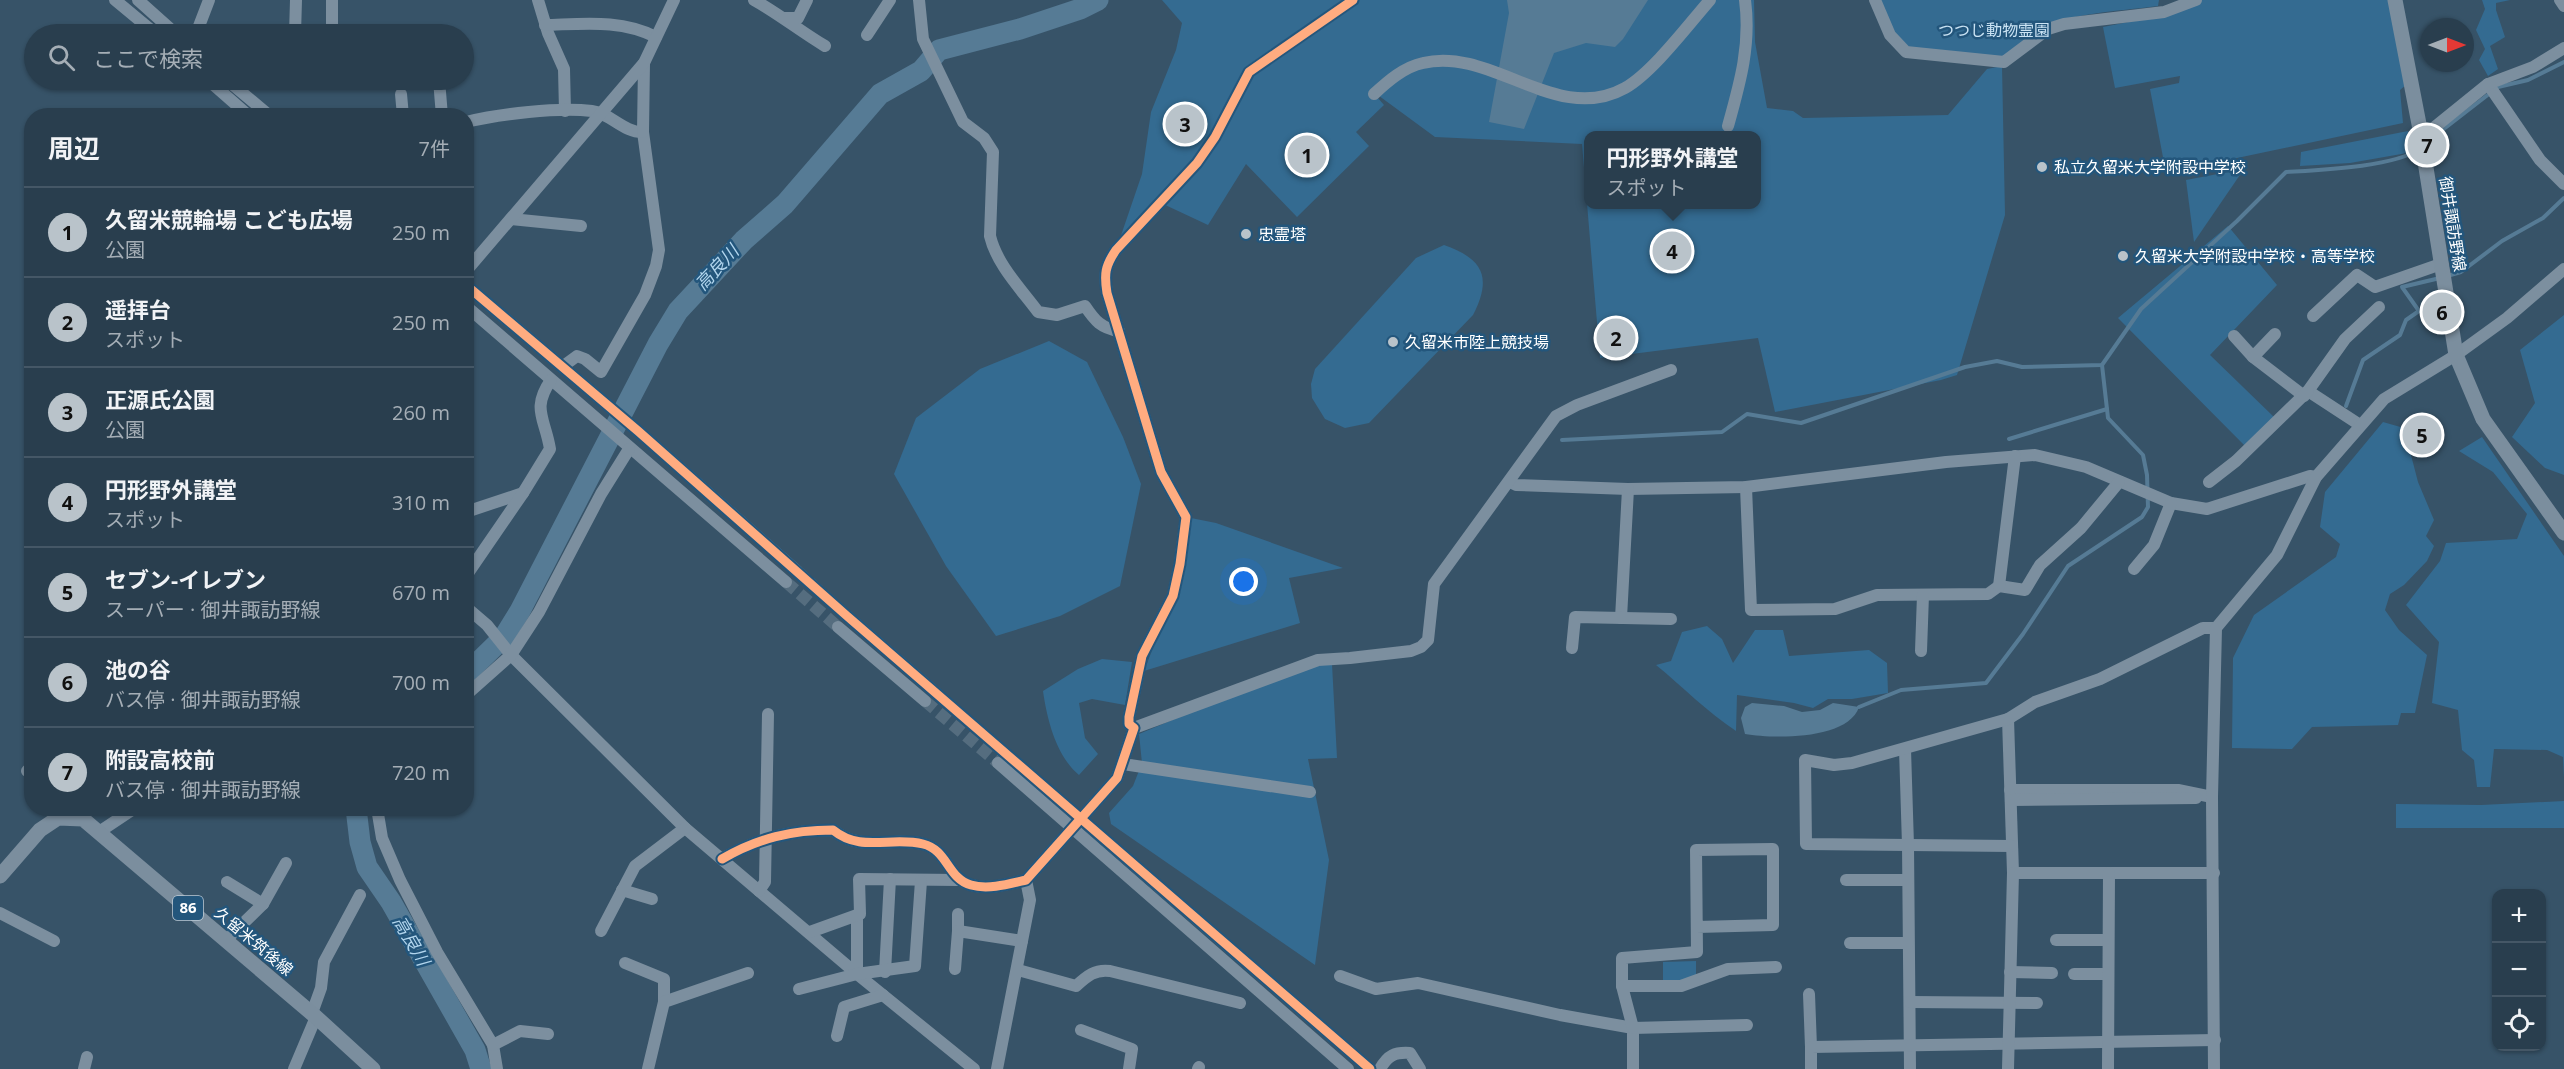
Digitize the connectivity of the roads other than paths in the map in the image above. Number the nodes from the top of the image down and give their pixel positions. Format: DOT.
graph roads {
  1 [pos="115,0"];
  2 [pos="138,0"];
  3 [pos="209,0"];
  4 [pos="296,0"];
  5 [pos="332,0"];
  6 [pos="538,0"];
  7 [pos="674,0"];
  8 [pos="754,0"];
  9 [pos="807,0"];
  10 [pos="890,0"];
  11 [pos="919,0"];
  12 [pos="1353,0"];
  13 [pos="1710,0"];
  14 [pos="1745,0"];
  15 [pos="1875,0"];
  16 [pos="2196,0"];
  17 [pos="2395,0"];
  18 [pos="2560,0"];
  19 [pos="2165,6"];
  20 [pos="2564,6"];
  21 [pos="784,18"];
  22 [pos="144,24"];
  23 [pos="165,24"];
  24 [pos="200,24"];
  25 [pos="295,24"];
  26 [pos="332,24"];
  27 [pos="545,25"];
  28 [pos="867,35"];
  29 [pos="656,37"];
  30 [pos="825,46"];
  31 [pos="2564,48"];
  32 [pos="644,63"];
  33 [pos="2488,84"];
  34 [pos="219,90"];
  35 [pos="239,90"];
  36 [pos="440,90"];
  37 [pos="401,94"];
  38 [pos="1374,94"];
  39 [pos="240,108"];
  40 [pos="260,108"];
  41 [pos="402,108"];
  42 [pos="441,108"];
  43 [pos="565,111"];
  44 [pos="600,114"];
  45 [pos="474,120"];
  46 [pos="1728,126"];
  47 [pos="643,132"];
  48 [pos="2421,139"];
  49 [pos="2564,184"];
  50 [pos="511,219"];
  51 [pos="581,226"];
  52 [pos="474,262"];
  53 [pos="2441,264"];
  54 [pos="2564,269"];
  55 [pos="474,292"];
  56 [pos="2379,307"];
  57 [pos="474,313"];
  58 [pos="2313,316"];
  59 [pos="1119,331"];
  60 [pos="2275,334"];
  61 [pos="2234,336"];
  62 [pos="2456,355"];
  63 [pos="2253,357"];
  64 [pos="562,368"];
  65 [pos="1671,370"];
  66 [pos="551,380"];
  67 [pos="2306,394"];
  68 [pos="2360,425"];
  69 [pos="629,449"];
  70 [pos="2015,456"];
  71 [pos="2316,477"];
  72 [pos="1510,482"];
  73 [pos="2119,482"];
  74 [pos="2209,482"];
  75 [pos="1746,487"];
  76 [pos="1628,489"];
  77 [pos="523,493"];
  78 [pos="2171,503"];
  79 [pos="474,506"];
  80 [pos="2564,533"];
  81 [pos="474,564"];
  82 [pos="2134,569"];
  83 [pos="796,571"];
  84 [pos="786,582"];
  85 [pos="1999,586"];
  86 [pos="1923,595"];
  87 [pos="474,614"];
  88 [pos="848,616"];
  89 [pos="1621,618"];
  90 [pos="1671,619"];
  91 [pos="838,627"];
  92 [pos="2216,628"];
  93 [pos="1572,648"];
  94 [pos="1921,651"];
  95 [pos="511,656"];
  96 [pos="474,688"];
  97 [pos="935,692"];
  98 [pos="925,701"];
  99 [pos="768,714"];
  100 [pos="2008,719"];
  101 [pos="1134,728"];
  102 [pos="1905,749"];
  103 [pos="1003,760"];
  104 [pos="1123,764"];
  105 [pos="1311,792"];
  106 [pos="2010,795"];
  107 [pos="2212,797"];
  108 [pos="123,816"];
  109 [pos="378,816"];
  110 [pos="1077,823"];
  111 [pos="685,828"];
  112 [pos="99,832"];
  113 [pos="767,838"];
  114 [pos="1908,845"];
  115 [pos="2012,846"];
  116 [pos="723,859"];
  117 [pos="286,863"];
  118 [pos="2013,873"];
  119 [pos="2109,873"];
  120 [pos="2214,873"];
  121 [pos="0,876"];
  122 [pos="890,879"];
  123 [pos="958,880"];
  124 [pos="1026,880"];
  125 [pos="1846,880"];
  126 [pos="1908,880"];
  127 [pos="921,881"];
  128 [pos="227,882"];
  129 [pos="622,890"];
  130 [pos="759,891"];
  131 [pos="360,895"];
  132 [pos="652,899"];
  133 [pos="263,904"];
  134 [pos="0,913"];
  135 [pos="958,914"];
  136 [pos="857,916"];
  137 [pos="1697,927"];
  138 [pos="601,931"];
  139 [pos="958,931"];
  140 [pos="810,932"];
  141 [pos="226,940"];
  142 [pos="2056,940"];
  143 [pos="2107,940"];
  144 [pos="54,941"];
  145 [pos="1022,941"];
  146 [pos="1850,943"];
  147 [pos="1908,943"];
  148 [pos="625,963"];
  149 [pos="1776,967"];
  150 [pos="955,969"];
  151 [pos="1018,970"];
  152 [pos="885,972"];
  153 [pos="2010,972"];
  154 [pos="748,973"];
  155 [pos="2052,973"];
  156 [pos="857,974"];
  157 [pos="2074,974"];
  158 [pos="2107,974"];
  159 [pos="1340,976"];
  160 [pos="1622,986"];
  161 [pos="799,989"];
  162 [pos="1809,994"];
  163 [pos="883,995"];
  164 [pos="664,1002"];
  165 [pos="1910,1002"];
  166 [pos="2037,1003"];
  167 [pos="1240,1004"];
  168 [pos="2010,1004"];
  169 [pos="314,1015"];
  170 [pos="1747,1025"];
  171 [pos="1633,1028"];
  172 [pos="1082,1030"];
  173 [pos="548,1034"];
  174 [pos="837,1036"];
  175 [pos="2108,1041"];
  176 [pos="2215,1041"];
  177 [pos="2007,1043"];
  178 [pos="493,1045"];
  179 [pos="1911,1046"];
  180 [pos="1811,1047"];
  181 [pos="294,1069"];
  182 [pos="373,1069"];
  183 [pos="497,1069"];
  184 [pos="648,1069"];
  185 [pos="974,1069"];
  186 [pos="997,1069"];
  187 [pos="1129,1069"];
  188 [pos="1348,1069"];
  189 [pos="1370,1069"];
  190 [pos="1380,1069"];
  191 [pos="1420,1069"];
  192 [pos="1633,1069"];
  193 [pos="1811,1069"];
  194 [pos="1910,1069"];
  195 [pos="2007,1069"];
  196 [pos="2108,1069"];
  197 [pos="2214,1069"];
  1 -- 22 [label="street"];
  2 -- 23 [label="street"];
  3 -- 24 [label="street"];
  4 -- 25 [label="street"];
  5 -- 26 [label="street"];
  6 -- 27 [label="street"];
  7 -- 29 [label="street"];
  8 -- 21 [label="street"];
  9 -- 21 [label="street"];
  10 -- 28 [label="street"];
  11 -- 59 [label="street"];
  12 -- 59 [label="street"];
  13 -- 38 [label="street"];
  14 -- 46 [label="street"];
  15 -- 19 [label="street"];
  16 -- 19 [label="street"];
  17 -- 48 [label="main road, 御井諏訪野線"];
  18 -- 20 [label="street"];
  21 -- 30 [label="street"];
  27 -- 29 [label="street"];
  27 -- 43 [label="street"];
  29 -- 32 [label="street"];
  31 -- 33 [label="street"];
  32 -- 44 [label="street"];
  32 -- 47 [label="street"];
  33 -- 48 [label="street"];
  33 -- 49 [label="street"];
  34 -- 39 [label="street"];
  35 -- 40 [label="street"];
  36 -- 42 [label="street"];
  37 -- 41 [label="street"];
  43 -- 44 [label="street"];
  43 -- 45 [label="street"];
  44 -- 47 [label="street"];
  44 -- 50 [label="street"];
  47 -- 64 [label="street"];
  48 -- 53 [label="main road, 御井諏訪野線"];
  50 -- 51 [label="street"];
  50 -- 52 [label="street"];
  53 -- 58 [label="street"];
  53 -- 62 [label="main road, 御井諏訪野線"];
  54 -- 62 [label="street"];
  55 -- 64 [label="street"];
  56 -- 67 [label="street"];
  57 -- 66 [label="street"];
  59 -- 101 [label="street"];
  60 -- 63 [label="street"];
  61 -- 63 [label="street"];
  62 -- 68 [label="street"];
  62 -- 80 [label="main road, 御井諏訪野線"];
  63 -- 67 [label="street"];
  64 -- 83 [label="street"];
  65 -- 72 [label="street"];
  66 -- 69 [label="street"];
  66 -- 77 [label="street"];
  67 -- 68 [label="street"];
  67 -- 74 [label="street"];
  68 -- 71 [label="street"];
  69 -- 84 [label="street"];
  69 -- 95 [label="street"];
  70 -- 73 [label="street"];
  70 -- 75 [label="street"];
  70 -- 85 [label="street"];
  71 -- 78 [label="street"];
  71 -- 92 [label="street"];
  72 -- 76 [label="street"];
  72 -- 101 [label="street"];
  73 -- 78 [label="street"];
  73 -- 85 [label="street"];
  75 -- 76 [label="street"];
  75 -- 86 [label="street"];
  76 -- 89 [label="street"];
  77 -- 79 [label="street"];
  77 -- 81 [label="street"];
  78 -- 82 [label="street"];
  85 -- 86 [label="street"];
  86 -- 94 [label="street"];
  87 -- 95 [label="street"];
  88 -- 97 [label="street"];
  89 -- 90 [label="street"];
  89 -- 93 [label="street"];
  91 -- 98 [label="street"];
  92 -- 100 [label="street"];
  92 -- 107 [label="street"];
  95 -- 96 [label="street"];
  95 -- 111 [label="street"];
  99 -- 113 [label="street"];
  100 -- 102 [label="street"];
  100 -- 106 [label="street"];
  101 -- 104 [label="street"];
  102 -- 114 [label="street"];
  102 -- 114 [label="street"];
  103 -- 110 [label="street"];
  104 -- 105 [label="street"];
  104 -- 110 [label="street"];
  106 -- 107 [label="street"];
  106 -- 115 [label="street"];
  107 -- 120 [label="street"];
  108 -- 112 [label="street"];
  109 -- 178 [label="street"];
  110 -- 124 [label="street"];
  110 -- 188 [label="street"];
  110 -- 189 [label="street"];
  111 -- 116 [label="street"];
  111 -- 129 [label="street"];
  112 -- 121 [label="main road, 久留米筑後線 / 86"];
  112 -- 141 [label="main road, 久留米筑後線 / 86"];
  113 -- 116 [label="street"];
  113 -- 123 [label="street"];
  113 -- 130 [label="street"];
  114 -- 115 [label="street"];
  114 -- 126 [label="street"];
  115 -- 118 [label="street"];
  116 -- 130 [label="street"];
  117 -- 133 [label="street"];
  118 -- 119 [label="street"];
  118 -- 153 [label="street"];
  119 -- 120 [label="street"];
  119 -- 143 [label="street"];
  120 -- 176 [label="street"];
  122 -- 127 [label="street"];
  122 -- 136 [label="street"];
  122 -- 152 [label="street"];
  123 -- 124 [label="street"];
  123 -- 127 [label="street"];
  124 -- 145 [label="street"];
  125 -- 126 [label="street"];
  126 -- 147 [label="street"];
  127 -- 152 [label="street"];
  128 -- 133 [label="street"];
  129 -- 132 [label="street"];
  129 -- 138 [label="street"];
  130 -- 140 [label="street"];
  131 -- 169 [label="street"];
  133 -- 141 [label="street"];
  134 -- 144 [label="street"];
  135 -- 139 [label="street"];
  136 -- 140 [label="street"];
  136 -- 156 [label="street"];
  137 -- 137 [label="street"];
  137 -- 160 [label="street"];
  139 -- 145 [label="street"];
  139 -- 150 [label="street"];
  140 -- 156 [label="street"];
  141 -- 169 [label="main road, 久留米筑後線 / 86"];
  142 -- 143 [label="street"];
  143 -- 158 [label="street"];
  145 -- 151 [label="street"];
  146 -- 147 [label="street"];
  147 -- 165 [label="street"];
  148 -- 164 [label="street"];
  149 -- 160 [label="street"];
  151 -- 167 [label="street"];
  151 -- 186 [label="street"];
  152 -- 156 [label="street"];
  153 -- 155 [label="street"];
  153 -- 168 [label="street"];
  154 -- 164 [label="street"];
  156 -- 161 [label="street"];
  156 -- 163 [label="street"];
  157 -- 158 [label="street"];
  158 -- 175 [label="street"];
  159 -- 171 [label="street"];
  160 -- 171 [label="street"];
  162 -- 180 [label="street"];
  163 -- 174 [label="street"];
  163 -- 185 [label="street"];
  164 -- 184 [label="street"];
  165 -- 168 [label="street"];
  165 -- 179 [label="street"];
  166 -- 168 [label="street"];
  168 -- 177 [label="street"];
  169 -- 181 [label="street"];
  169 -- 182 [label="main road, 久留米筑後線 / 86"];
  170 -- 171 [label="street"];
  171 -- 192 [label="street"];
  172 -- 187 [label="street"];
  173 -- 178 [label="street"];
  175 -- 176 [label="street"];
  175 -- 177 [label="street"];
  175 -- 196 [label="street"];
  176 -- 197 [label="street"];
  177 -- 179 [label="street"];
  177 -- 195 [label="street"];
  178 -- 183 [label="street"];
  179 -- 180 [label="street"];
  179 -- 194 [label="street"];
  180 -- 193 [label="street"];
  190 -- 191 [label="street"];
}
